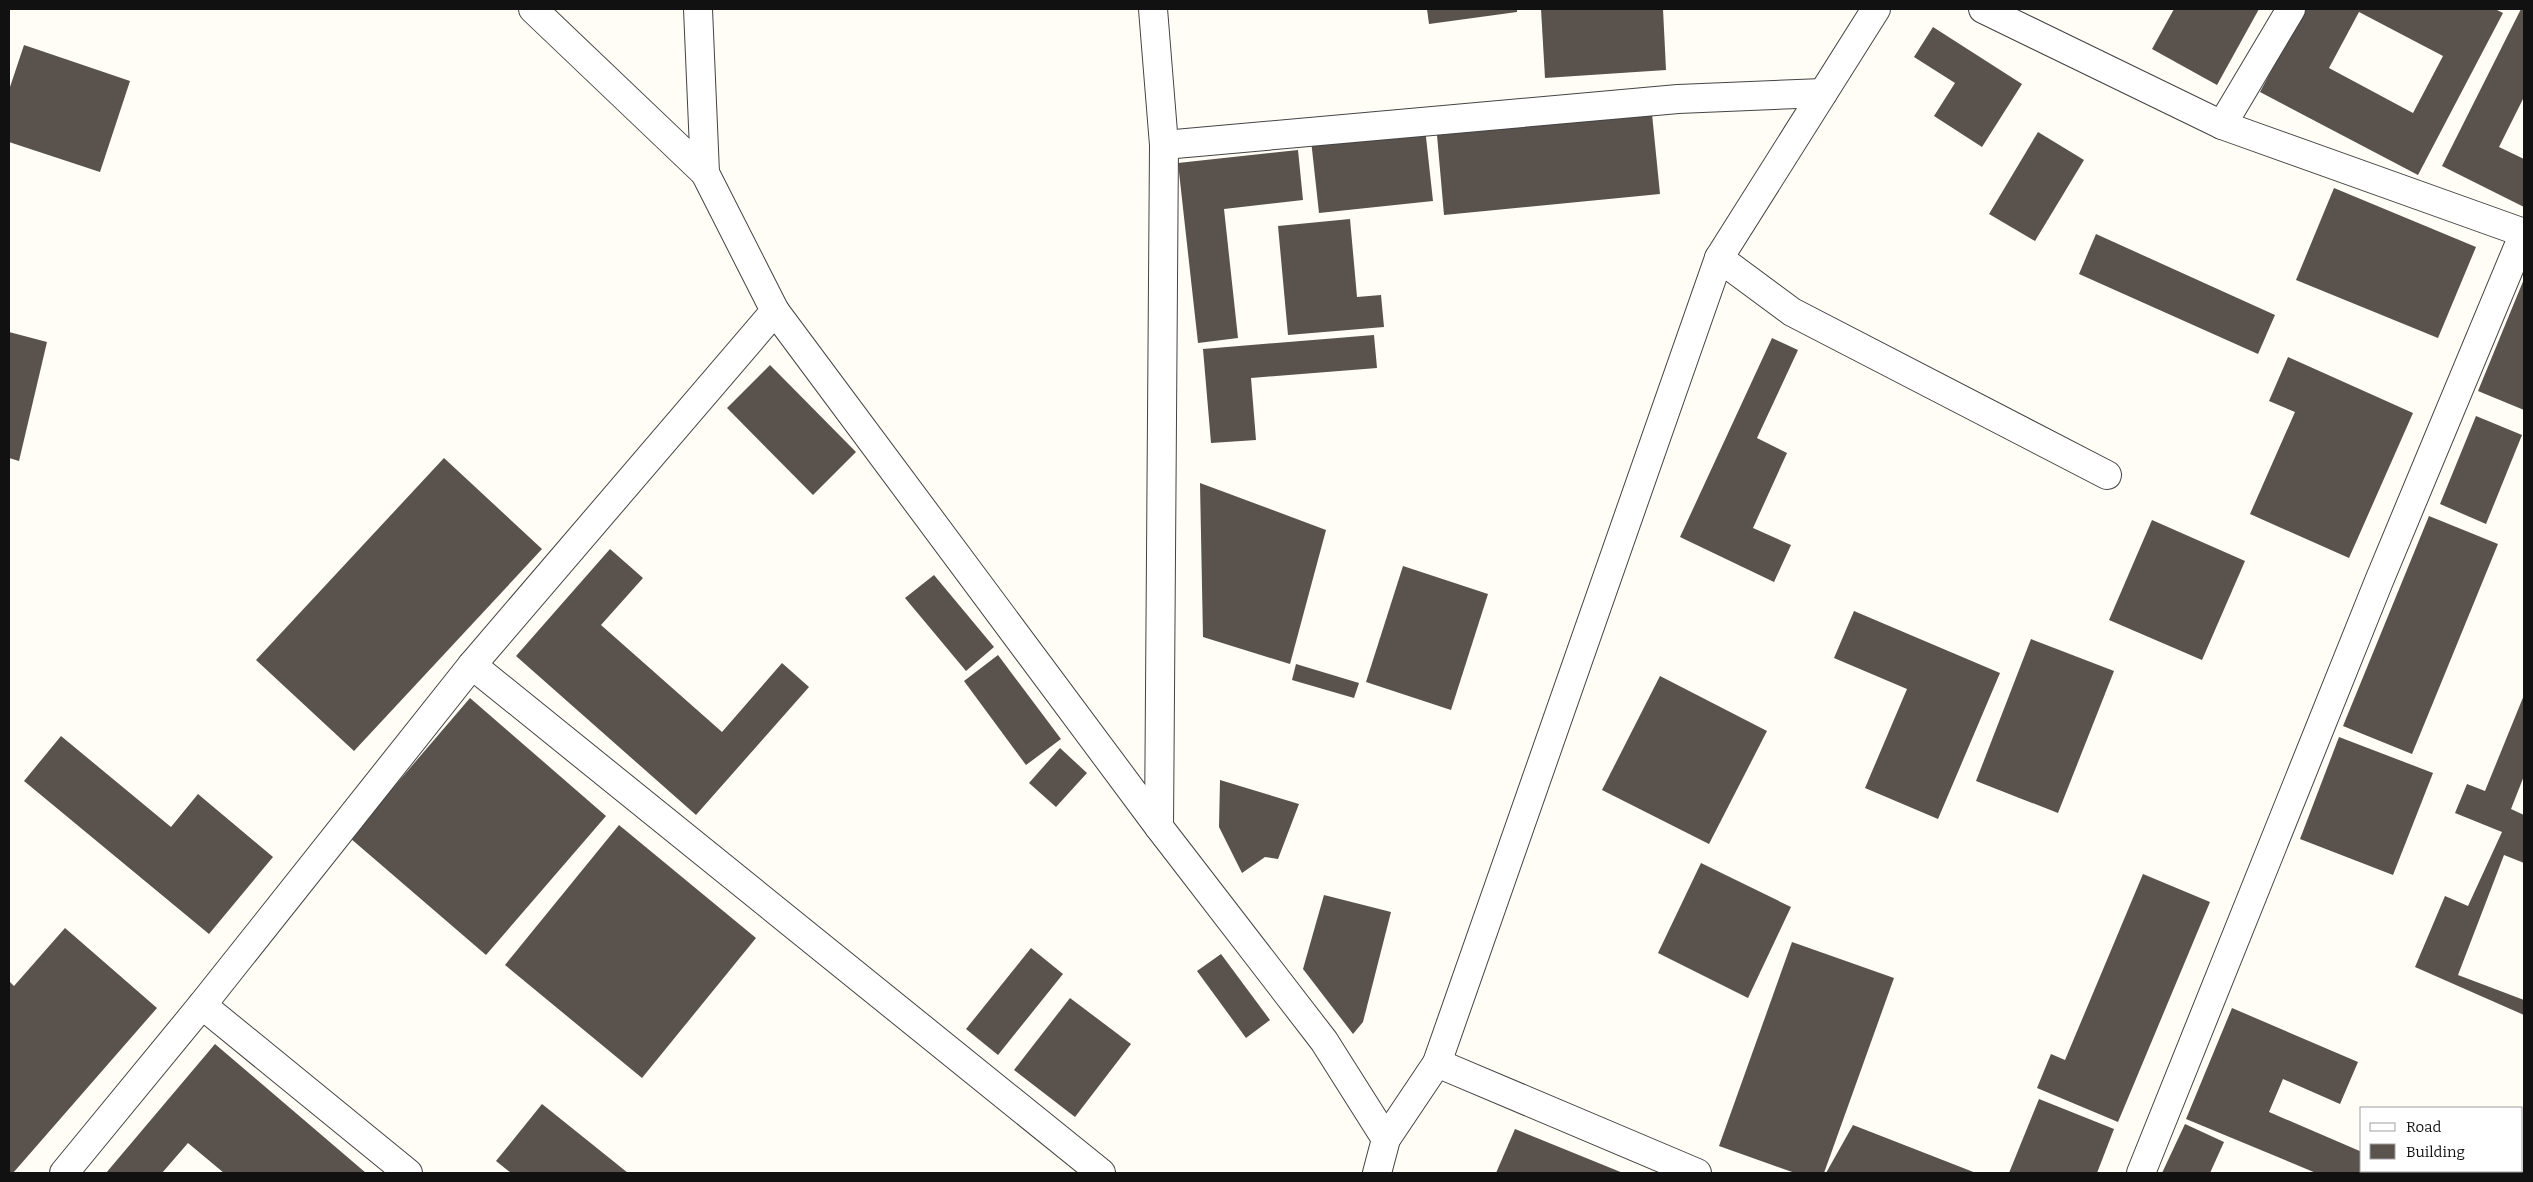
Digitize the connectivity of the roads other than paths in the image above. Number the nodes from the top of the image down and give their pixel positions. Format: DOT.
graph roads {
  1 [pos="533,9"];
  2 [pos="698,9"];
  3 [pos="1153,9"];
  4 [pos="1876,9"];
  5 [pos="1983,9"];
  6 [pos="2291,9"];
  7 [pos="1823,93"];
  8 [pos="2222,125"];
  9 [pos="1164,145"];
  10 [pos="705,173"];
  11 [pos="2524,233"];
  12 [pos="1719,258"];
  13 [pos="775,311"];
  14 [pos="2107,475"];
  15 [pos="472,665"];
  16 [pos="1159,827"];
  17 [pos="202,1005"];
  18 [pos="1436,1063"];
  19 [pos="1386,1139"];
  20 [pos="64,1173"];
  21 [pos="408,1173"];
  22 [pos="1101,1173"];
  23 [pos="1377,1173"];
  24 [pos="1697,1173"];
  25 [pos="2140,1173"];
  1 -- 10 [label="street"];
  2 -- 10 [label="street"];
  3 -- 9 [label="street"];
  4 -- 7 [label="street"];
  5 -- 8 [label="street"];
  6 -- 8 [label="street"];
  7 -- 9 [label="street"];
  7 -- 12 [label="street"];
  8 -- 11 [label="street"];
  9 -- 16 [label="street"];
  10 -- 13 [label="street"];
  11 -- 25 [label="street"];
  12 -- 14 [label="street"];
  12 -- 18 [label="street"];
  13 -- 15 [label="street"];
  13 -- 16 [label="street"];
  15 -- 17 [label="street"];
  15 -- 22 [label="street"];
  16 -- 19 [label="street"];
  17 -- 20 [label="street"];
  17 -- 21 [label="street"];
  18 -- 19 [label="street"];
  18 -- 24 [label="street"];
  19 -- 23 [label="street"];
}
